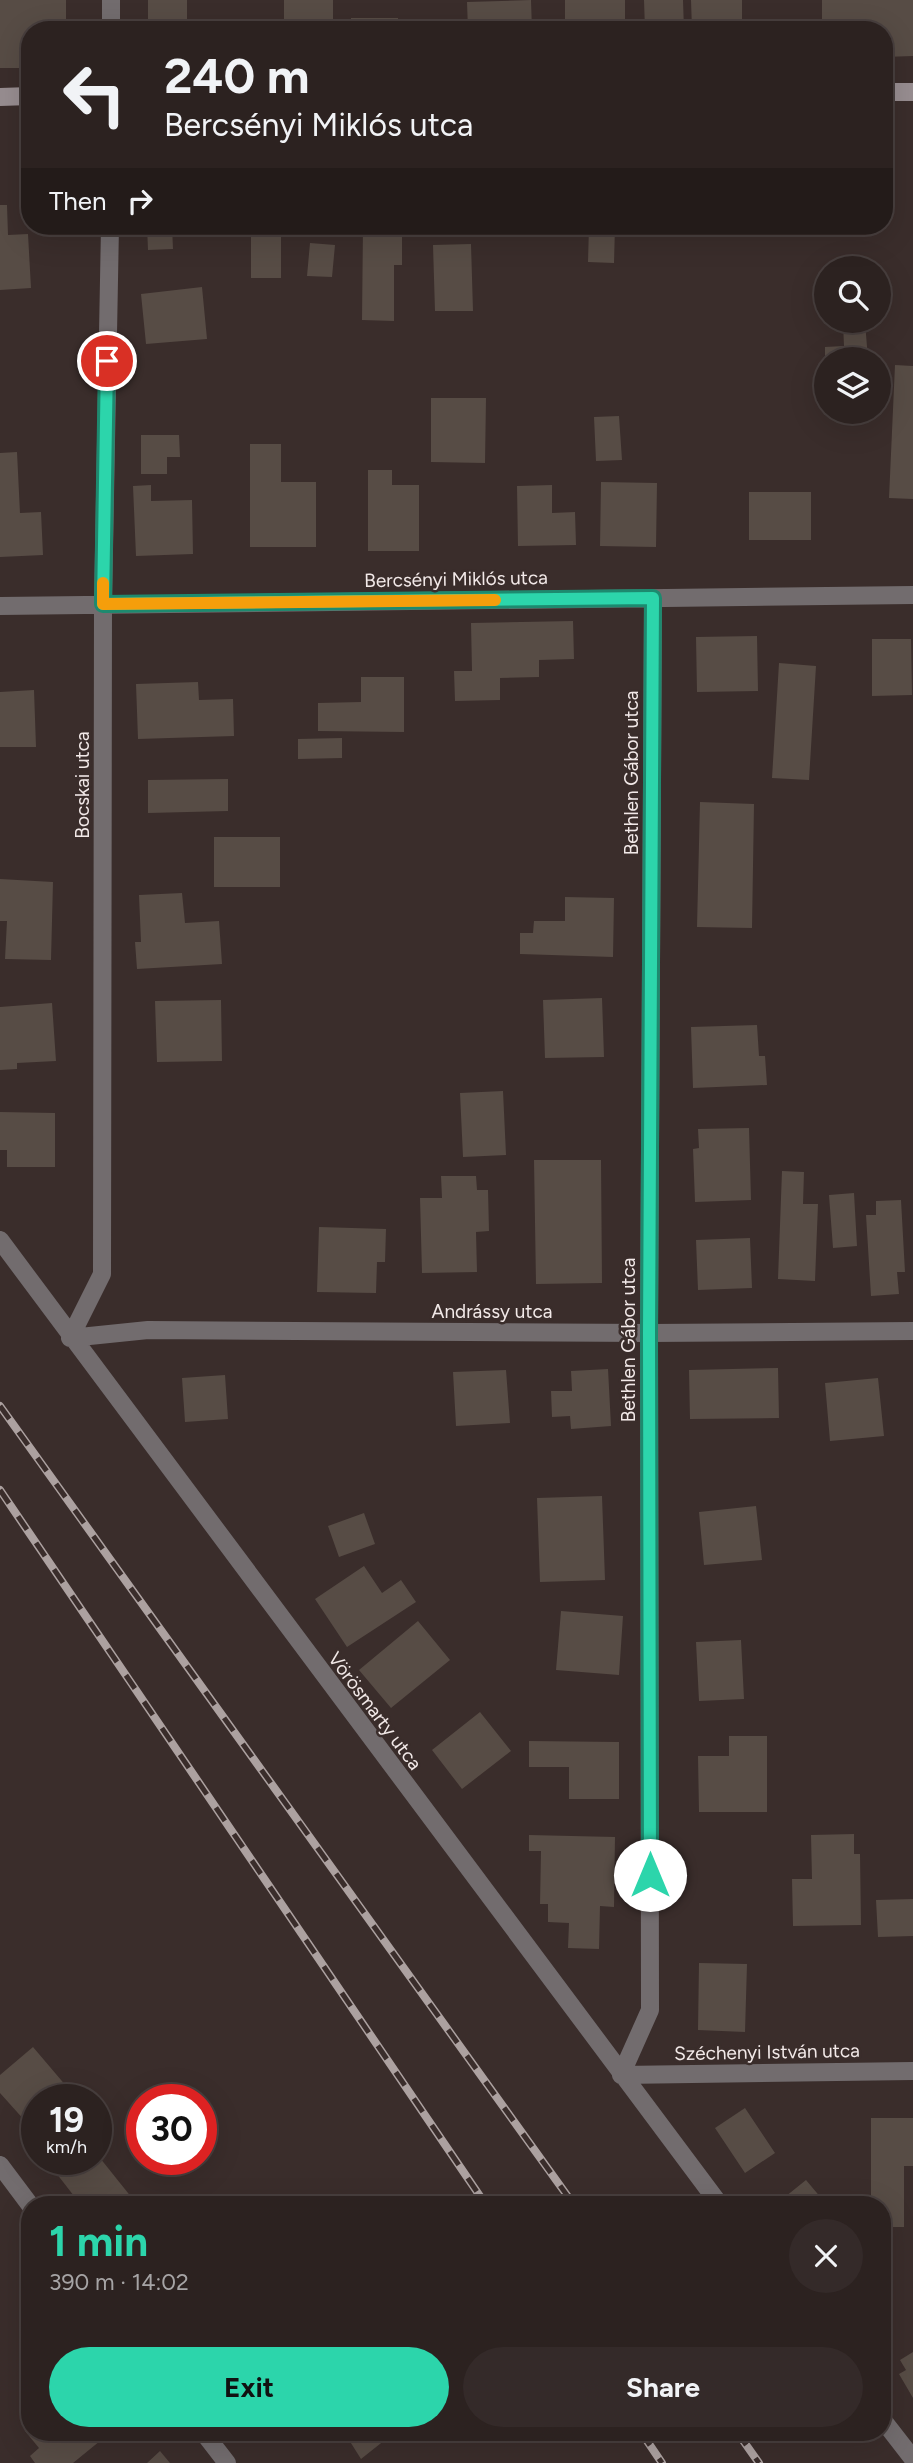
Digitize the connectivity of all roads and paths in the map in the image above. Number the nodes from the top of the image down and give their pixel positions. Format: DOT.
graph roads {
  1 [pos="111,0"];
  2 [pos="111,21"];
  3 [pos="893,92"];
  4 [pos="913,92"];
  5 [pos="21,96"];
  6 [pos="0,97"];
  7 [pos="110,235"];
  8 [pos="913,596"];
  9 [pos="653,598"];
  10 [pos="103,604"];
  11 [pos="0,606"];
  12 [pos="0,1240"];
  13 [pos="913,1331"];
  14 [pos="649,1333"];
  15 [pos="71,1338"];
  16 [pos="913,2071"];
  17 [pos="621,2075"];
  18 [pos="0,2165"];
  19 [pos="23,2196"];
  20 [pos="713,2196"];
  21 [pos="891,2430"];
  22 [pos="210,2441"];
  23 [pos="913,2459"];
  24 [pos="226,2463"];
  1 -- 2 [label="street"];
  3 -- 4 [label="street"];
  5 -- 6 [label="street"];
  7 -- 10 [label="street, Bocskai utca"];
  8 -- 9 [label="street, Bercsényi Miklós utca"];
  9 -- 10 [label="street, Bercsényi Miklós utca"];
  9 -- 14 [label="street, Bethlen Gábor utca"];
  10 -- 11 [label="street, Bercsényi Miklós utca"];
  10 -- 15 [label="street, Bocskai utca"];
  12 -- 15 [label="street, Vörösmarty utca"];
  13 -- 14 [label="street, Andrássy utca"];
  14 -- 15 [label="street, Andrássy utca"];
  14 -- 17 [label="street, Bethlen Gábor utca"];
  15 -- 17 [label="street, Vörösmarty utca"];
  16 -- 17 [label="street, Széchenyi István utca"];
  17 -- 20 [label="street, Vörösmarty utca"];
  18 -- 19 [label="street"];
  21 -- 23 [label="street"];
  22 -- 24 [label="street"];
}
